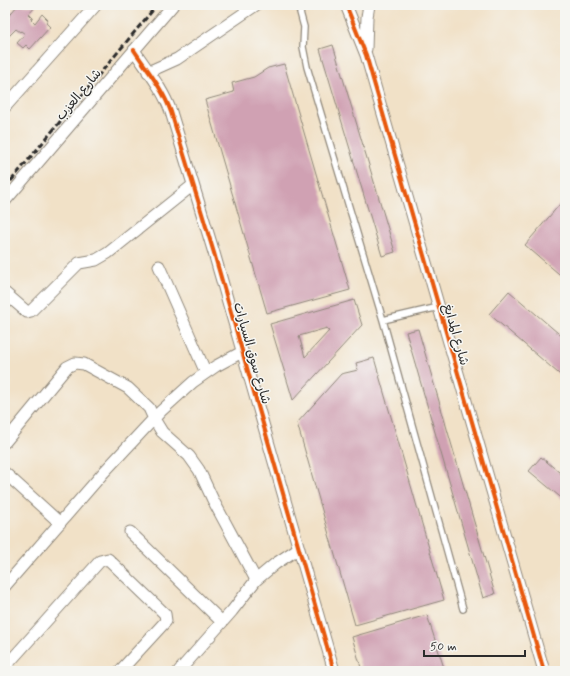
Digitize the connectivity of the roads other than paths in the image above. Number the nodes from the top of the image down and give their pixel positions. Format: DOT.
graph roads {
  1 [pos="96,5"];
  2 [pos="173,5"];
  3 [pos="256,5"];
  4 [pos="298,5"];
  5 [pos="346,5"];
  6 [pos="369,5"];
  7 [pos="134,50"];
  8 [pos="366,55"];
  9 [pos="148,72"];
  10 [pos="5,107"];
  11 [pos="193,186"];
  12 [pos="5,202"];
  13 [pos="159,266"];
  14 [pos="5,293"];
  15 [pos="439,307"];
  16 [pos="383,320"];
  17 [pos="242,352"];
  18 [pos="206,373"];
  19 [pos="154,419"];
  20 [pos="5,442"];
  21 [pos="7,478"];
  22 [pos="60,523"];
  23 [pos="130,532"];
  24 [pos="299,548"];
  25 [pos="256,580"];
  26 [pos="5,586"];
  27 [pos="463,609"];
  28 [pos="222,622"];
  29 [pos="5,668"];
  30 [pos="8,671"];
  31 [pos="120,671"];
  32 [pos="179,671"];
  33 [pos="334,671"];
  34 [pos="544,671"];
  1 -- 10 [label="street"];
  2 -- 7 [label="street, شارع العزب"];
  3 -- 9 [label="street"];
  4 -- 16 [label="lane"];
  5 -- 8 [label="street, شارع المدابغ"];
  6 -- 8 [label="street, شارع المدابغ"];
  7 -- 9 [label="street, شارع سوق السيارات"];
  7 -- 12 [label="street, شارع العزب"];
  8 -- 15 [label="street, شارع المدابغ"];
  9 -- 11 [label="street, شارع سوق السيارات"];
  11 -- 14 [label="street"];
  11 -- 17 [label="street, شارع سوق السيارات"];
  13 -- 18 [label="street"];
  15 -- 16 [label="lane"];
  15 -- 34 [label="street, شارع المدابغ"];
  16 -- 27 [label="lane"];
  17 -- 18 [label="street"];
  17 -- 24 [label="street, شارع سوق السيارات"];
  18 -- 19 [label="street"];
  19 -- 20 [label="street"];
  19 -- 22 [label="street"];
  19 -- 25 [label="street"];
  21 -- 22 [label="street"];
  22 -- 26 [label="street"];
  23 -- 28 [label="street"];
  24 -- 25 [label="street"];
  24 -- 33 [label="street, شارع سوق السيارات"];
  25 -- 28 [label="street"];
  28 -- 32 [label="street"];
  29 -- 30 [label="street"];
  29 -- 31 [label="street"];
}
